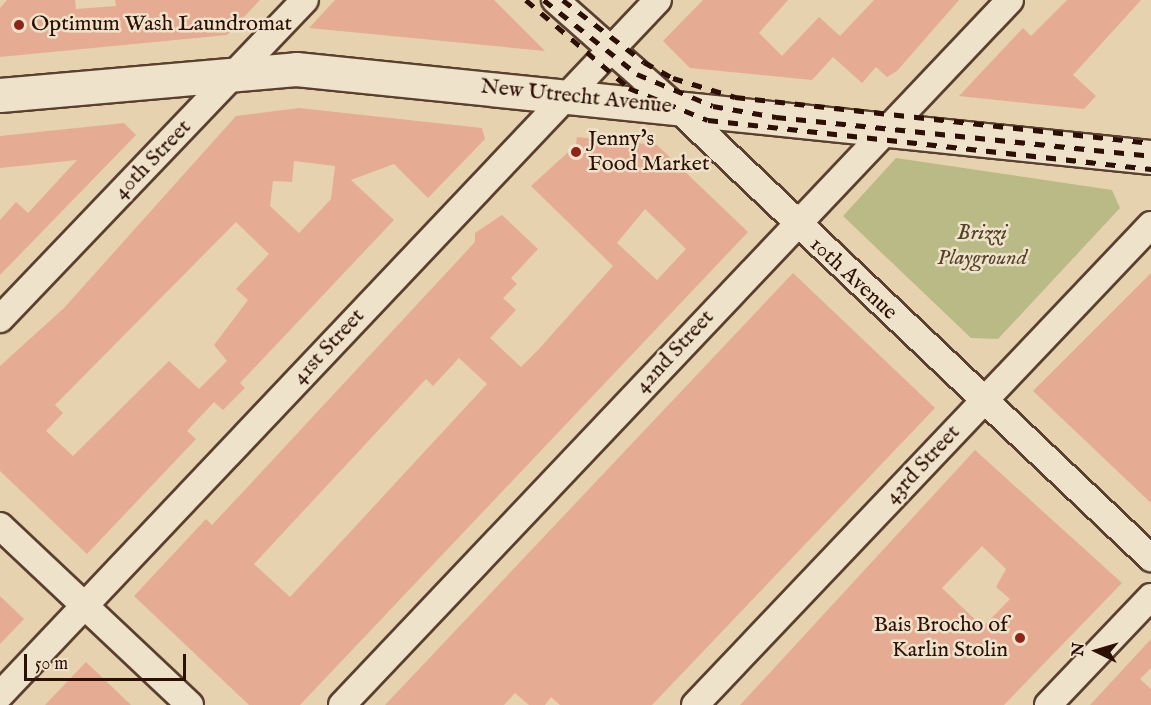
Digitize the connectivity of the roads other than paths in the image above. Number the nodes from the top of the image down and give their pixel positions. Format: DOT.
graph roads {
  1 [pos="305,0"];
  2 [pos="555,0"];
  3 [pos="658,0"];
  4 [pos="1010,0"];
  5 [pos="609,52"];
  6 [pos="236,72"];
  7 [pos="0,95"];
  8 [pos="569,96"];
  9 [pos="677,108"];
  10 [pos="886,130"];
  11 [pos="1151,157"];
  12 [pos="795,225"];
  13 [pos="1151,225"];
  14 [pos="0,319"];
  15 [pos="984,401"];
  16 [pos="0,526"];
  17 [pos="1151,558"];
  18 [pos="1151,597"];
  19 [pos="84,606"];
  20 [pos="0,694"];
  21 [pos="190,705"];
  22 [pos="342,705"];
  23 [pos="695,705"];
  24 [pos="1048,705"];
  1 -- 6 [label="street, 40th Street"];
  2 -- 5 [label="street, 10th Avenue"];
  3 -- 5 [label="street, 41st Street"];
  4 -- 10 [label="street, 42nd Street"];
  5 -- 8 [label="street, 41st Street"];
  5 -- 9 [label="street, 10th Avenue"];
  6 -- 7 [label="street, New Utrecht Avenue"];
  6 -- 8 [label="street, New Utrecht Avenue"];
  6 -- 14 [label="street, 40th Street"];
  8 -- 9 [label="street, New Utrecht Avenue"];
  8 -- 19 [label="street, 41st Street"];
  9 -- 10 [label="street, New Utrecht Avenue"];
  9 -- 12 [label="street, 10th Avenue"];
  10 -- 11 [label="street, New Utrecht Avenue"];
  10 -- 12 [label="street, 42nd Street"];
  12 -- 15 [label="street, 10th Avenue"];
  12 -- 22 [label="street, 42nd Street"];
  13 -- 15 [label="street, 43rd Street"];
  15 -- 17 [label="street, 10th Avenue"];
  15 -- 23 [label="street, 43rd Street"];
  16 -- 19 [label="street"];
  18 -- 24 [label="street"];
  19 -- 20 [label="street, 41st Street"];
  19 -- 21 [label="street"];
}
